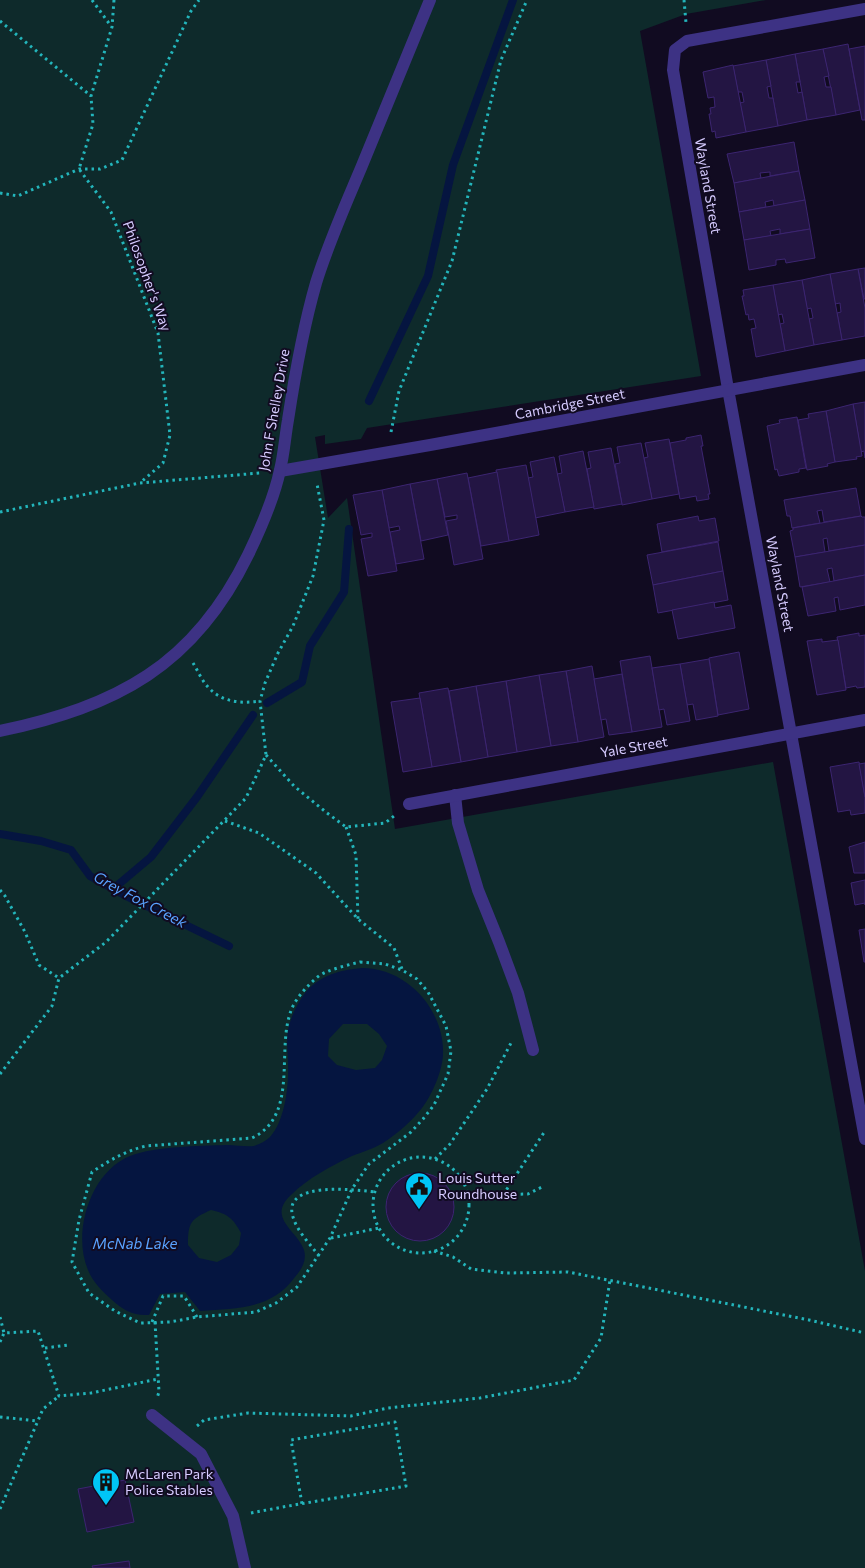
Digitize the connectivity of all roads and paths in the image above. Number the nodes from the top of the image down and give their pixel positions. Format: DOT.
graph roads {
  1 [pos="92,0"];
  2 [pos="114,0"];
  3 [pos="199,0"];
  4 [pos="430,0"];
  5 [pos="527,0"];
  6 [pos="865,9"];
  7 [pos="0,21"];
  8 [pos="112,27"];
  9 [pos="91,96"];
  10 [pos="79,169"];
  11 [pos="0,193"];
  12 [pos="865,365"];
  13 [pos="728,389"];
  14 [pos="387,452"];
  15 [pos="314,466"];
  16 [pos="280,472"];
  17 [pos="140,483"];
  18 [pos="0,512"];
  19 [pos="184,648"];
  20 [pos="260,701"];
  21 [pos="865,720"];
  22 [pos="0,731"];
  23 [pos="792,733"];
  24 [pos="266,755"];
  25 [pos="455,795"];
  26 [pos="409,804"];
  27 [pos="225,821"];
  28 [pos="346,827"];
  29 [pos="0,890"];
  30 [pos="358,919"];
  31 [pos="402,970"];
  32 [pos="59,978"];
  33 [pos="525,1019"];
  34 [pos="533,1050"];
  35 [pos="0,1074"];
  36 [pos="860,1078"];
  37 [pos="544,1131"];
  38 [pos="865,1139"];
  39 [pos="435,1159"];
  40 [pos="542,1187"];
  41 [pos="352,1189"];
  42 [pos="375,1192"];
  43 [pos="502,1195"];
  44 [pos="468,1198"];
  45 [pos="379,1228"];
  46 [pos="330,1238"];
  47 [pos="434,1251"];
  48 [pos="319,1256"];
  49 [pos="610,1280"];
  50 [pos="0,1316"];
  51 [pos="197,1317"];
  52 [pos="154,1322"];
  53 [pos="4,1333"];
  54 [pos="865,1333"];
  55 [pos="0,1342"];
  56 [pos="68,1345"];
  57 [pos="45,1348"];
  58 [pos="158,1379"];
  59 [pos="59,1396"];
  60 [pos="152,1415"];
  61 [pos="0,1417"];
  62 [pos="38,1421"];
  63 [pos="183,1439"];
  64 [pos="302,1504"];
  65 [pos="0,1509"];
  66 [pos="262,1511"];
  67 [pos="245,1568"];
  1 -- 8 [label="path"];
  2 -- 8 [label="path"];
  3 -- 10 [label="path"];
  4 -- 16 [label="street, John F Shelley Drive"];
  5 -- 14 [label="path"];
  6 -- 13 [label="street, Wayland Street"];
  7 -- 9 [label="path"];
  8 -- 9 [label="path"];
  9 -- 10 [label="path"];
  10 -- 11 [label="path"];
  10 -- 17 [label="path, Philosopher's Way"];
  12 -- 13 [label="street, Cambridge Street"];
  13 -- 14 [label="street, Cambridge Street"];
  13 -- 23 [label="street, Wayland Street"];
  14 -- 15 [label="street, Cambridge Street"];
  15 -- 16 [label="street, Cambridge Street"];
  15 -- 20 [label="path"];
  16 -- 17 [label="path"];
  16 -- 19 [label="street, John F Shelley Drive"];
  17 -- 18 [label="path, Philosopher's Way"];
  19 -- 20 [label="path"];
  19 -- 22 [label="street, John F Shelley Drive"];
  20 -- 24 [label="path"];
  21 -- 23 [label="street, Yale Street"];
  23 -- 25 [label="street, Yale Street"];
  23 -- 36 [label="street, Wayland Street"];
  24 -- 27 [label="path"];
  24 -- 28 [label="path"];
  25 -- 26 [label="street, Yale Street"];
  25 -- 33 [label="street"];
  26 -- 28 [label="path"];
  27 -- 30 [label="path"];
  27 -- 32 [label="path"];
  28 -- 30 [label="path"];
  29 -- 32 [label="path"];
  30 -- 31 [label="path"];
  31 -- 41 [label="path"];
  31 -- 52 [label="path"];
  32 -- 35 [label="path"];
  33 -- 34 [label="street"];
  33 -- 39 [label="path"];
  36 -- 38 [label="street, Wayland Street"];
  37 -- 43 [label="path"];
  39 -- 42 [label="path"];
  39 -- 44 [label="path"];
  40 -- 43 [label="path"];
  41 -- 42 [label="path"];
  41 -- 46 [label="path"];
  41 -- 48 [label="path"];
  42 -- 45 [label="path"];
  43 -- 44 [label="path"];
  44 -- 47 [label="path"];
  45 -- 46 [label="path"];
  45 -- 47 [label="path"];
  46 -- 48 [label="path"];
  47 -- 49 [label="path"];
  48 -- 51 [label="path"];
  49 -- 54 [label="path"];
  49 -- 63 [label="path"];
  50 -- 53 [label="path"];
  51 -- 52 [label="path"];
  51 -- 52 [label="path"];
  52 -- 58 [label="path"];
  53 -- 55 [label="path"];
  53 -- 57 [label="path"];
  56 -- 57 [label="path"];
  57 -- 59 [label="path"];
  58 -- 59 [label="path"];
  58 -- 60 [label="path"];
  59 -- 62 [label="path"];
  60 -- 63 [label="street"];
  61 -- 62 [label="path"];
  62 -- 65 [label="path"];
  63 -- 67 [label="street"];
  64 -- 64 [label="path"];
  64 -- 66 [label="path"];
}
